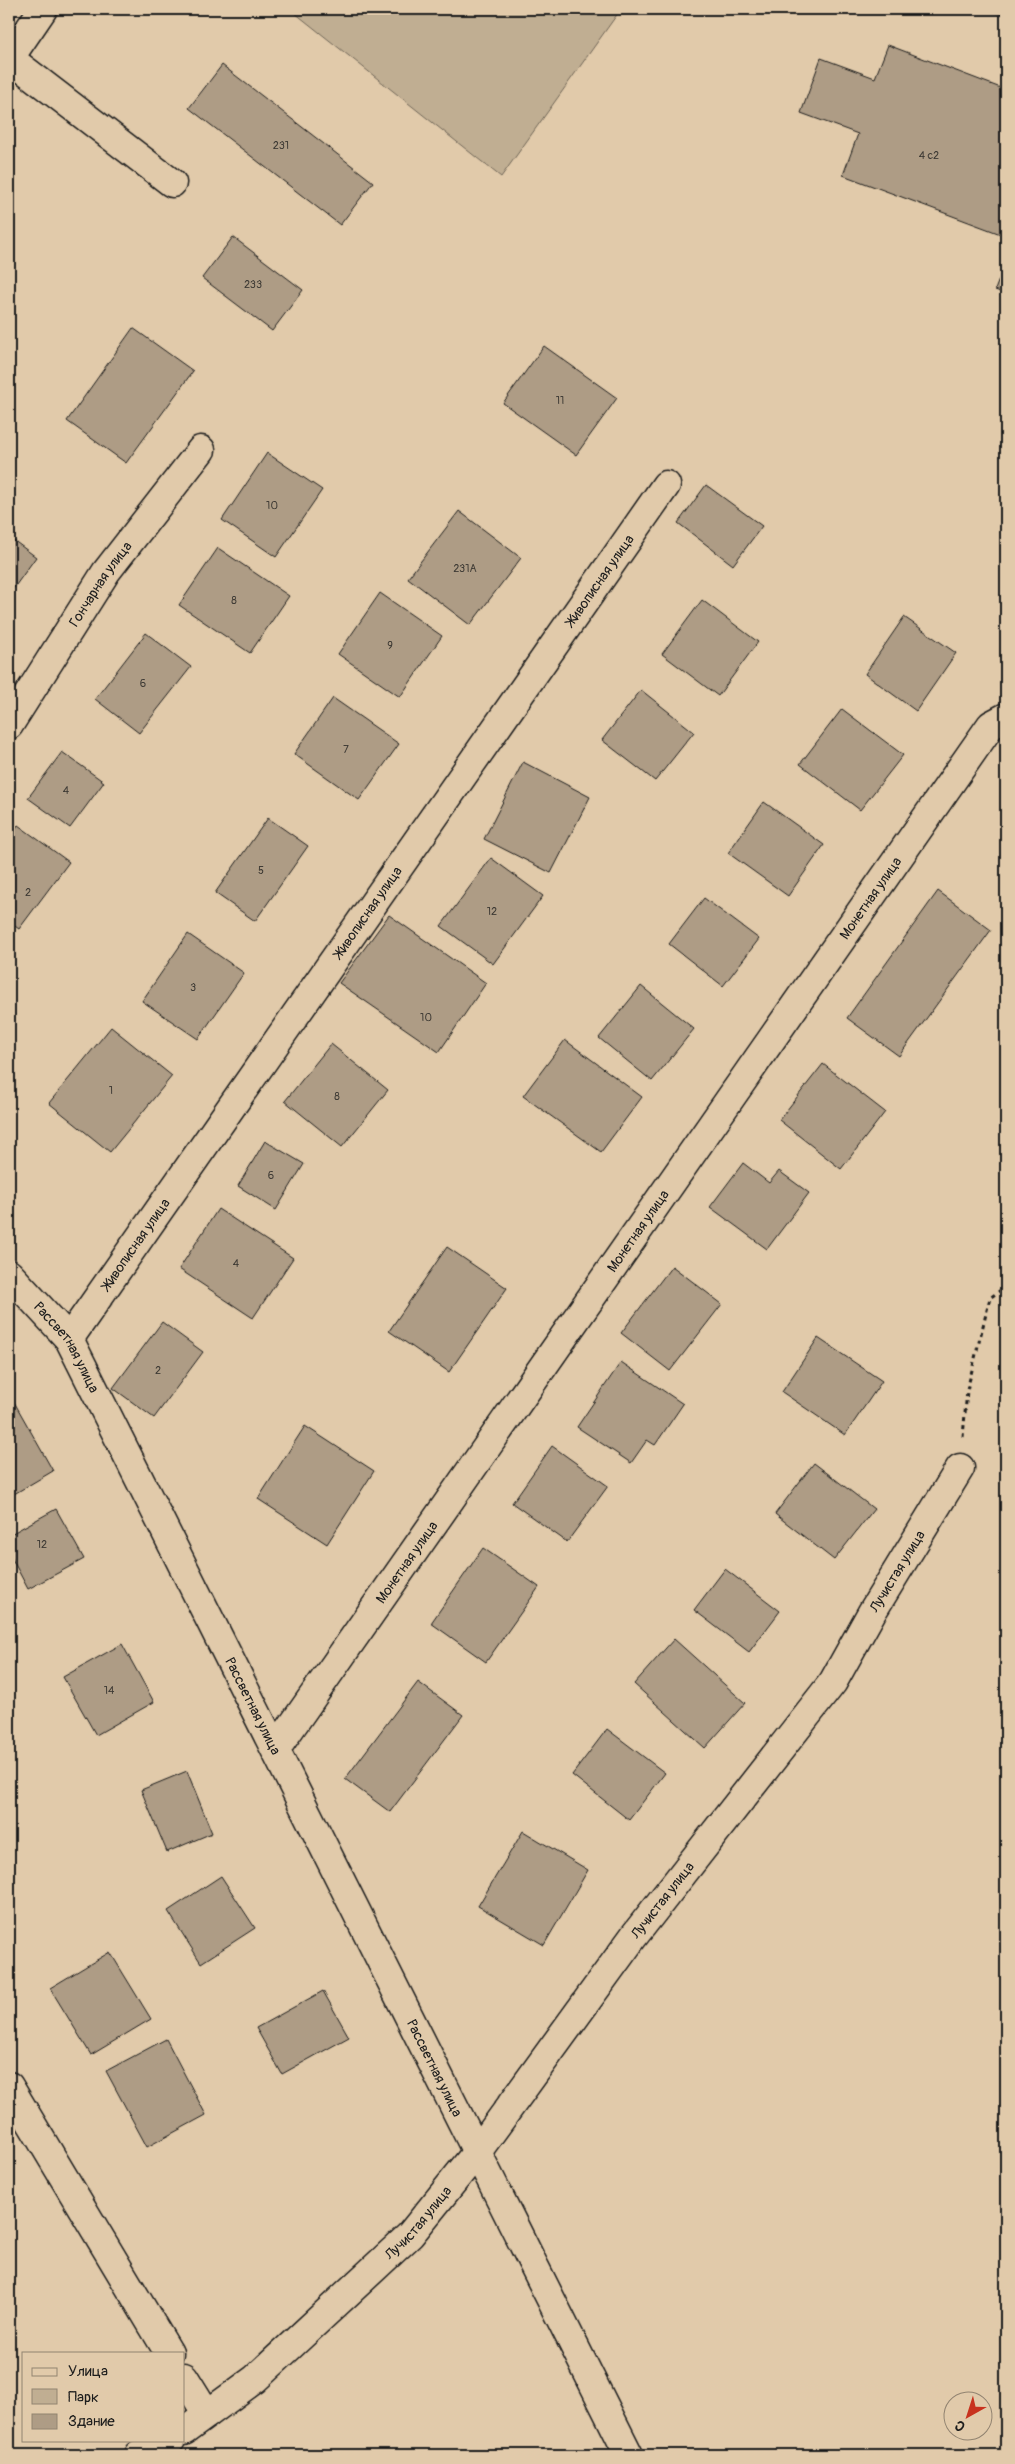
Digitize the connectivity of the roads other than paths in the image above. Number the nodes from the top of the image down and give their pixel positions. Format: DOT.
graph roads {
  1 [pos="43,9"];
  2 [pos="9,58"];
  3 [pos="172,183"];
  4 [pos="201,450"];
  5 [pos="666,485"];
  6 [pos="1006,717"];
  7 [pos="9,725"];
  8 [pos="9,1274"];
  9 [pos="69,1339"];
  10 [pos="960,1468"];
  11 [pos="276,1749"];
  12 [pos="9,2086"];
  13 [pos="477,2152"];
  14 [pos="168,2352"];
  15 [pos="185,2379"];
  16 [pos="206,2414"];
  17 [pos="185,2430"];
  18 [pos="167,2442"];
  19 [pos="139,2455"];
  20 [pos="629,2455"];
  1 -- 2 [label="street"];
  2 -- 3 [label="street"];
  4 -- 7 [label="street, Гончарная улица"];
  5 -- 9 [label="street, Живописная улица"];
  6 -- 11 [label="street, Монетная улица"];
  8 -- 9 [label="street, Рассветная улица"];
  9 -- 11 [label="street, Рассветная улица"];
  10 -- 13 [label="street, Лучистая улица"];
  11 -- 13 [label="street, Рассветная улица"];
  12 -- 14 [label="street"];
  13 -- 16 [label="street, Лучистая улица"];
  13 -- 20 [label="street, Рассветная улица"];
  15 -- 16 [label="street"];
  16 -- 17 [label="street, Лучистая улица"];
  18 -- 19 [label="street"];
}
